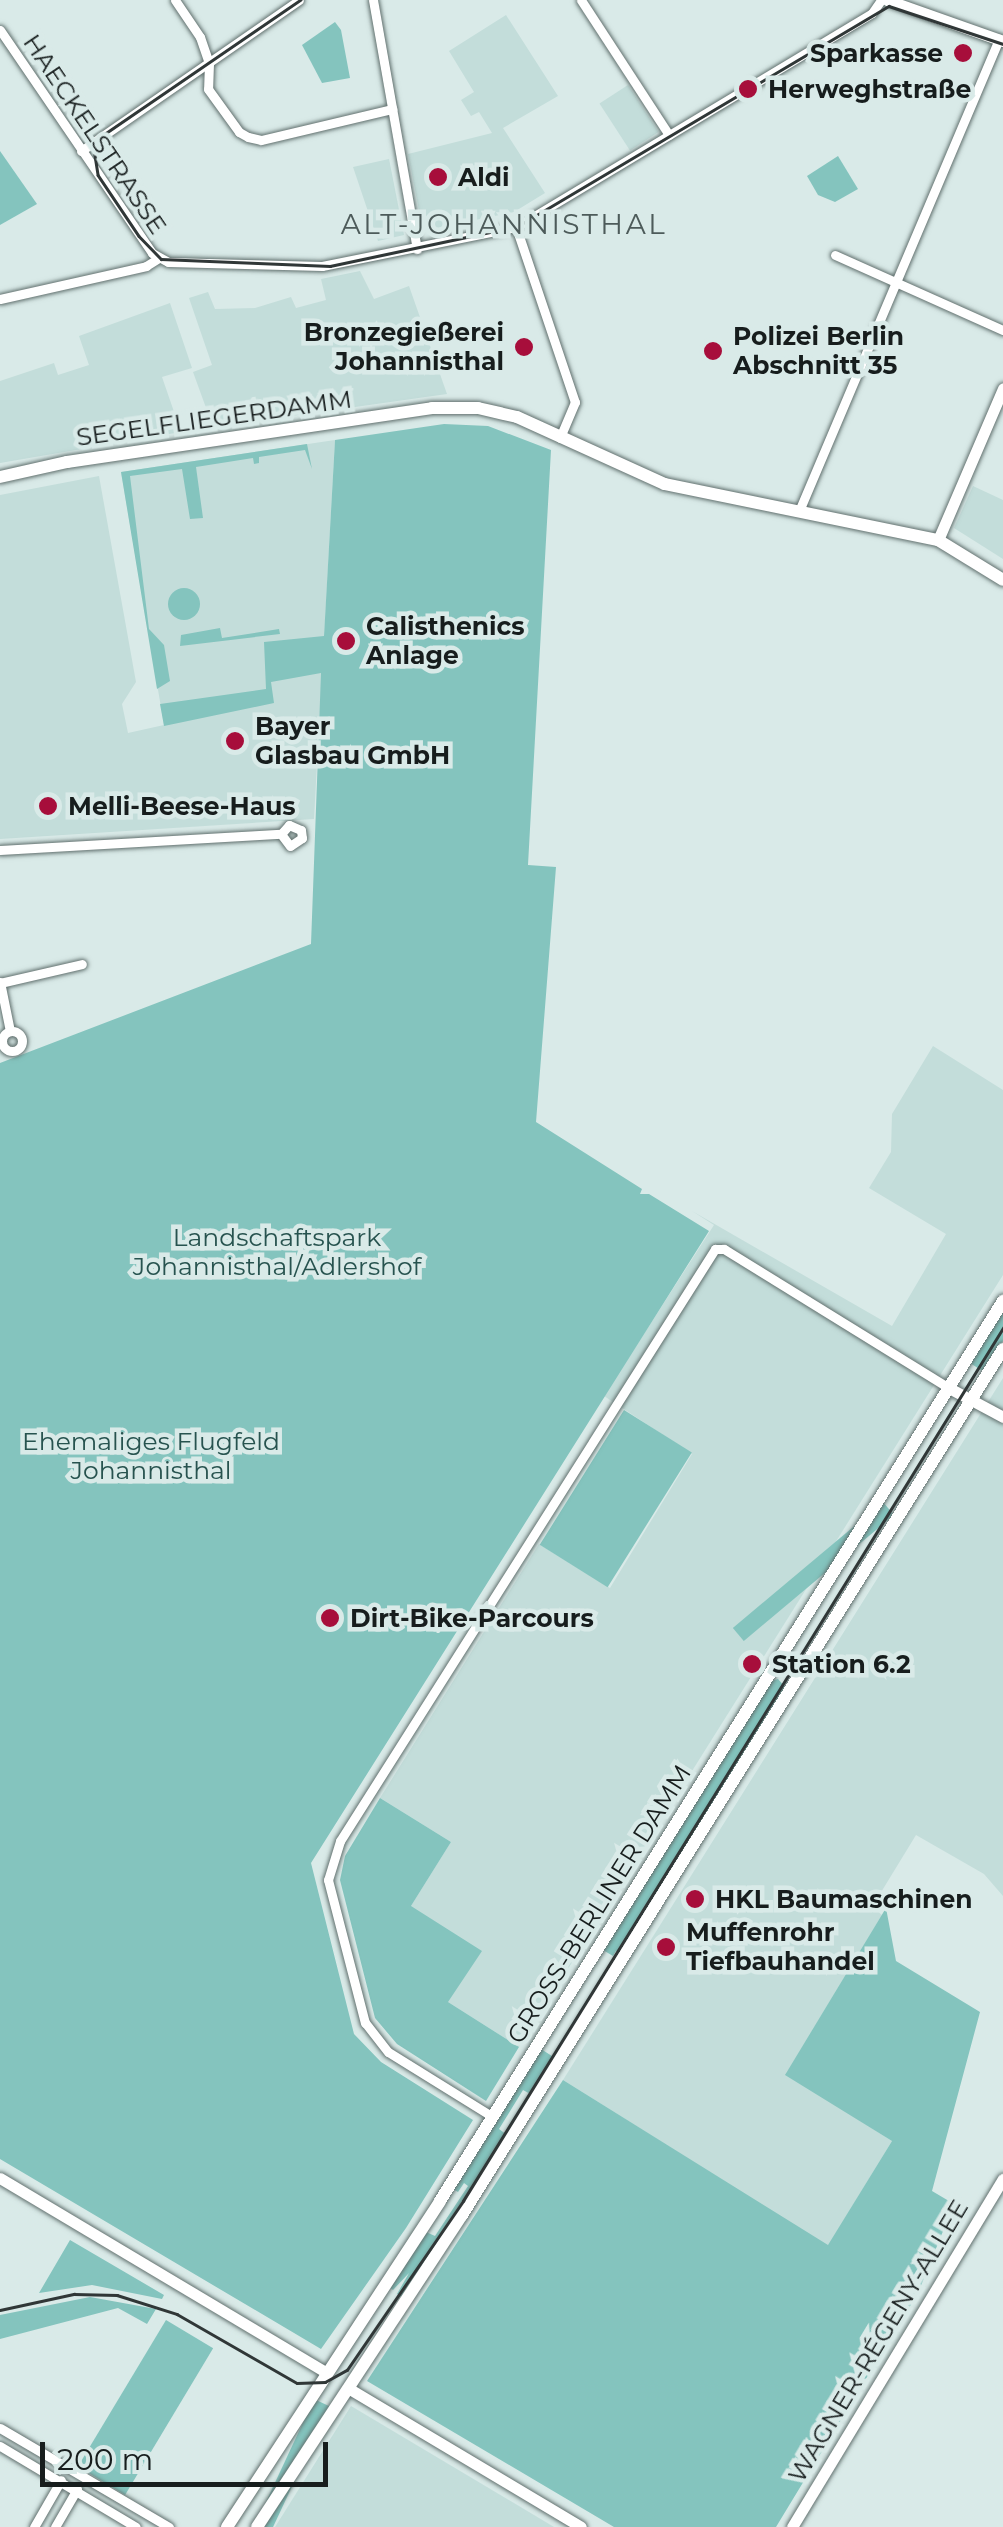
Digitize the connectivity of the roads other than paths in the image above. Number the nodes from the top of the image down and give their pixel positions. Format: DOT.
graph roads {
  1 [pos="175,0"];
  2 [pos="299,0"];
  3 [pos="373,0"];
  4 [pos="581,0"];
  5 [pos="884,0"];
  6 [pos="0,30"];
  7 [pos="1001,40"];
  8 [pos="208,63"];
  9 [pos="392,109"];
  10 [pos="669,135"];
  11 [pos="81,150"];
  12 [pos="516,226"];
  13 [pos="417,249"];
  14 [pos="835,256"];
  15 [pos="159,258"];
  16 [pos="894,282"];
  17 [pos="0,299"];
  18 [pos="1003,330"];
  19 [pos="1003,388"];
  20 [pos="560,438"];
  21 [pos="0,477"];
  22 [pos="799,511"];
  23 [pos="938,540"];
  24 [pos="1003,580"];
  25 [pos="281,834"];
  26 [pos="0,850"];
  27 [pos="82,964"];
  28 [pos="0,982"];
  29 [pos="10,1031"];
  30 [pos="1003,1301"];
  31 [pos="1003,1349"];
  32 [pos="949,1388"];
  33 [pos="973,1398"];
  34 [pos="1003,1416"];
  35 [pos="493,2116"];
  36 [pos="0,2178"];
  37 [pos="1003,2179"];
  38 [pos="326,2372"];
  39 [pos="348,2388"];
  40 [pos="0,2428"];
  41 [pos="0,2446"];
  42 [pos="66,2468"];
  43 [pos="84,2478"];
  44 [pos="60,2483"];
  45 [pos="76,2492"];
  46 [pos="34,2527"];
  47 [pos="55,2527"];
  48 [pos="136,2527"];
  49 [pos="169,2527"];
  50 [pos="227,2527"];
  51 [pos="257,2527"];
  52 [pos="581,2527"];
  53 [pos="792,2527"];
  1 -- 8 [label="street"];
  2 -- 8 [label="street"];
  3 -- 9 [label="street"];
  4 -- 10 [label="street"];
  5 -- 7 [label="street"];
  5 -- 10 [label="street"];
  6 -- 11 [label="street, HAECKELSTRASSE"];
  7 -- 16 [label="street"];
  8 -- 9 [label="street"];
  8 -- 11 [label="street"];
  9 -- 13 [label="street"];
  10 -- 12 [label="street"];
  11 -- 15 [label="street, HAECKELSTRASSE"];
  12 -- 13 [label="street"];
  12 -- 20 [label="street"];
  13 -- 15 [label="street"];
  14 -- 16 [label="street"];
  15 -- 17 [label="street"];
  16 -- 18 [label="street"];
  16 -- 22 [label="street"];
  19 -- 23 [label="street"];
  20 -- 21 [label="main road, SEGELFLIEGERDAMM"];
  20 -- 22 [label="main road, SEGELFLIEGERDAMM"];
  22 -- 23 [label="main road, SEGELFLIEGERDAMM"];
  23 -- 24 [label="main road, SEGELFLIEGERDAMM"];
  25 -- 26 [label="street"];
  27 -- 28 [label="street"];
  28 -- 29 [label="street"];
  30 -- 32 [label="main road, GROSS-BERLINER DAMM"];
  31 -- 33 [label="main road, GROSS-BERLINER DAMM"];
  32 -- 33 [label="street"];
  32 -- 35 [label="main road, GROSS-BERLINER DAMM"];
  32 -- 35 [label="street"];
  33 -- 34 [label="street"];
  33 -- 39 [label="main road, GROSS-BERLINER DAMM"];
  35 -- 38 [label="main road, GROSS-BERLINER DAMM"];
  36 -- 38 [label="street"];
  37 -- 53 [label="street, WAGNER-RÉGENY-ALLEE"];
  38 -- 39 [label="main road"];
  38 -- 50 [label="main road, GROSS-BERLINER DAMM"];
  39 -- 51 [label="main road, GROSS-BERLINER DAMM"];
  39 -- 52 [label="street"];
  40 -- 42 [label="street"];
  41 -- 44 [label="street"];
  42 -- 43 [label="street"];
  42 -- 44 [label="street"];
  43 -- 45 [label="street"];
  43 -- 49 [label="street"];
  44 -- 45 [label="street"];
  44 -- 46 [label="street"];
  45 -- 47 [label="street"];
  45 -- 48 [label="street"];
}
